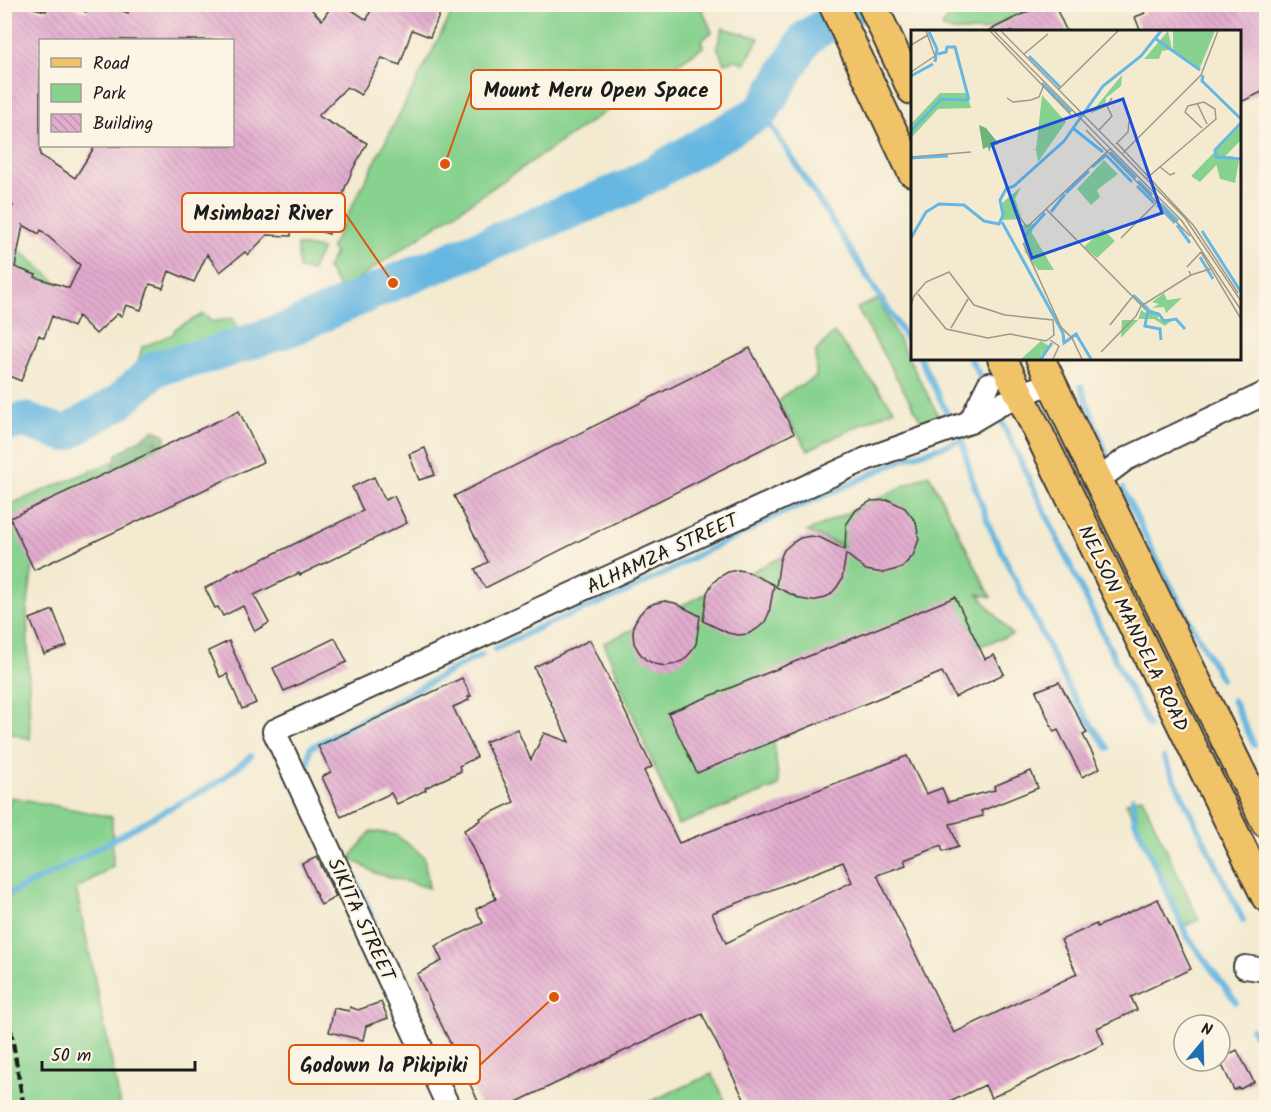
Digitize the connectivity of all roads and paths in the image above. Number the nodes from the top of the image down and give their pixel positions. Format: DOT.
graph roads {
  1 [pos="833,4"];
  2 [pos="872,4"];
  3 [pos="911,88"];
  4 [pos="911,170"];
  5 [pos="1003,360"];
  6 [pos="1046,370"];
  7 [pos="989,384"];
  8 [pos="1266,393"];
  9 [pos="1020,396"];
  10 [pos="969,422"];
  11 [pos="1098,480"];
  12 [pos="274,731"];
  13 [pos="1266,823"];
  14 [pos="1266,897"];
  15 [pos="449,1107"];
  1 -- 4 [label="main road"];
  2 -- 3 [label="main road"];
  5 -- 9 [label="main road, NELSON MANDELA ROAD"];
  6 -- 9 [label="street, ALHAMZA STREET"];
  6 -- 11 [label="main road, NELSON MANDELA ROAD"];
  7 -- 10 [label="street"];
  8 -- 11 [label="street"];
  9 -- 10 [label="street, ALHAMZA STREET"];
  9 -- 14 [label="main road, NELSON MANDELA ROAD"];
  10 -- 12 [label="street, ALHAMZA STREET"];
  11 -- 13 [label="main road, NELSON MANDELA ROAD"];
  12 -- 15 [label="street, SIKITA STREET"];
}
